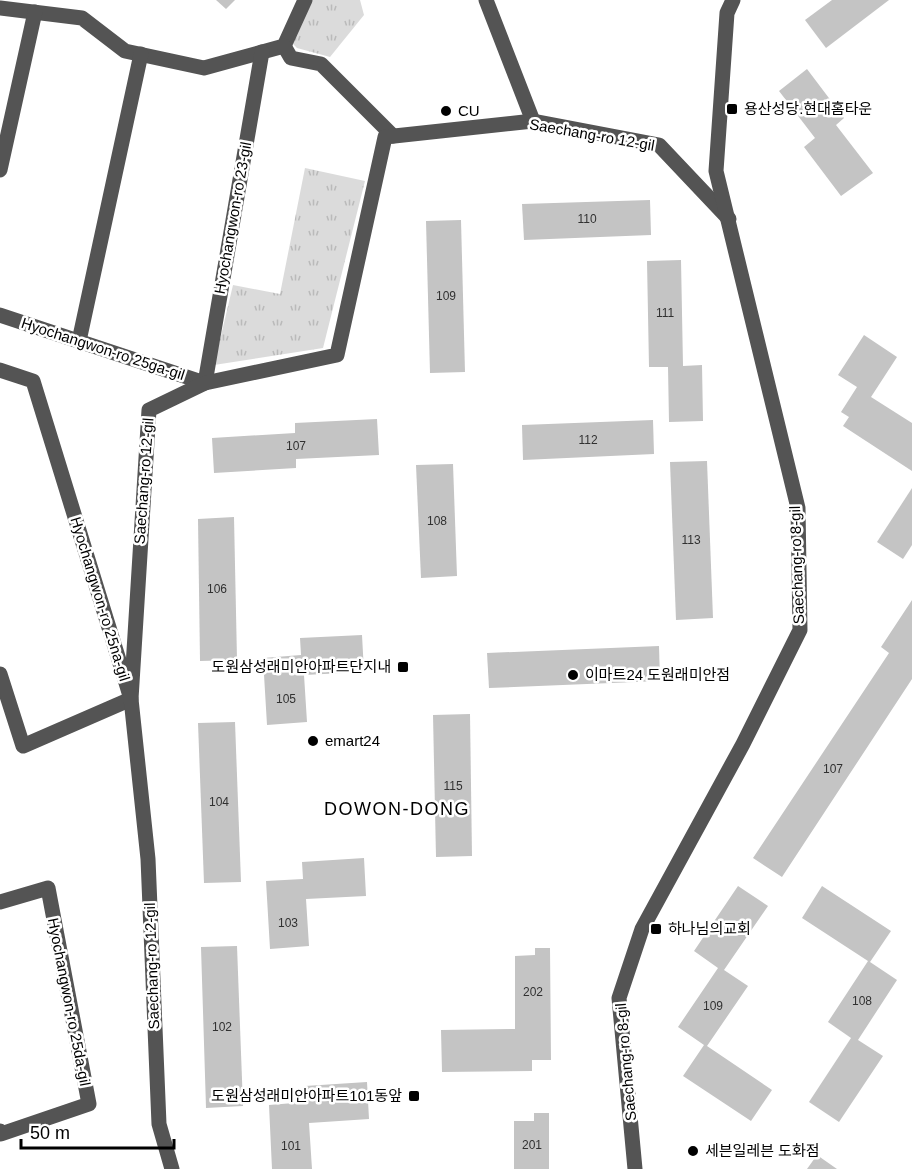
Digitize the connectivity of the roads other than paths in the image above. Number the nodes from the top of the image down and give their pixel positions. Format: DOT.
graph roads {
  1 [pos="305,0"];
  2 [pos="486,0"];
  3 [pos="733,0"];
  4 [pos="20,5"];
  5 [pos="0,8"];
  6 [pos="35,12"];
  7 [pos="284,46"];
  8 [pos="262,52"];
  9 [pos="141,54"];
  10 [pos="533,121"];
  11 [pos="393,136"];
  12 [pos="0,170"];
  13 [pos="729,219"];
  14 [pos="0,315"];
  15 [pos="79,341"];
  16 [pos="0,370"];
  17 [pos="205,383"];
  18 [pos="0,674"];
  19 [pos="131,699"];
  20 [pos="0,903"];
  21 [pos="0,1131"];
  22 [pos="172,1169"];
  23 [pos="635,1169"];
  1 -- 7 [label="street"];
  2 -- 10 [label="street"];
  3 -- 13 [label="street, Saechang-ro 8-gil"];
  4 -- 5 [label="street"];
  4 -- 6 [label="street"];
  6 -- 9 [label="street"];
  6 -- 12 [label="street"];
  7 -- 8 [label="street"];
  7 -- 11 [label="street"];
  8 -- 9 [label="street"];
  8 -- 17 [label="street, Hyochangwon-ro 23-gil"];
  9 -- 15 [label="street"];
  10 -- 11 [label="street, Saechang-ro 12-gil"];
  10 -- 13 [label="street, Saechang-ro 12-gil"];
  11 -- 17 [label="street, Saechang-ro 12-gil"];
  13 -- 23 [label="street, Saechang-ro 8-gil"];
  14 -- 15 [label="street, Hyochangwon-ro 25ga-gil"];
  15 -- 17 [label="street, Hyochangwon-ro 25ga-gil"];
  16 -- 19 [label="street, Hyochangwon-ro 25na-gil"];
  17 -- 19 [label="street, Saechang-ro 12-gil"];
  18 -- 19 [label="street, Hyochangwon-ro 25na-gil"];
  19 -- 22 [label="street, Saechang-ro 12-gil"];
  20 -- 21 [label="street, Hyochangwon-ro 25da-gil"];
}
